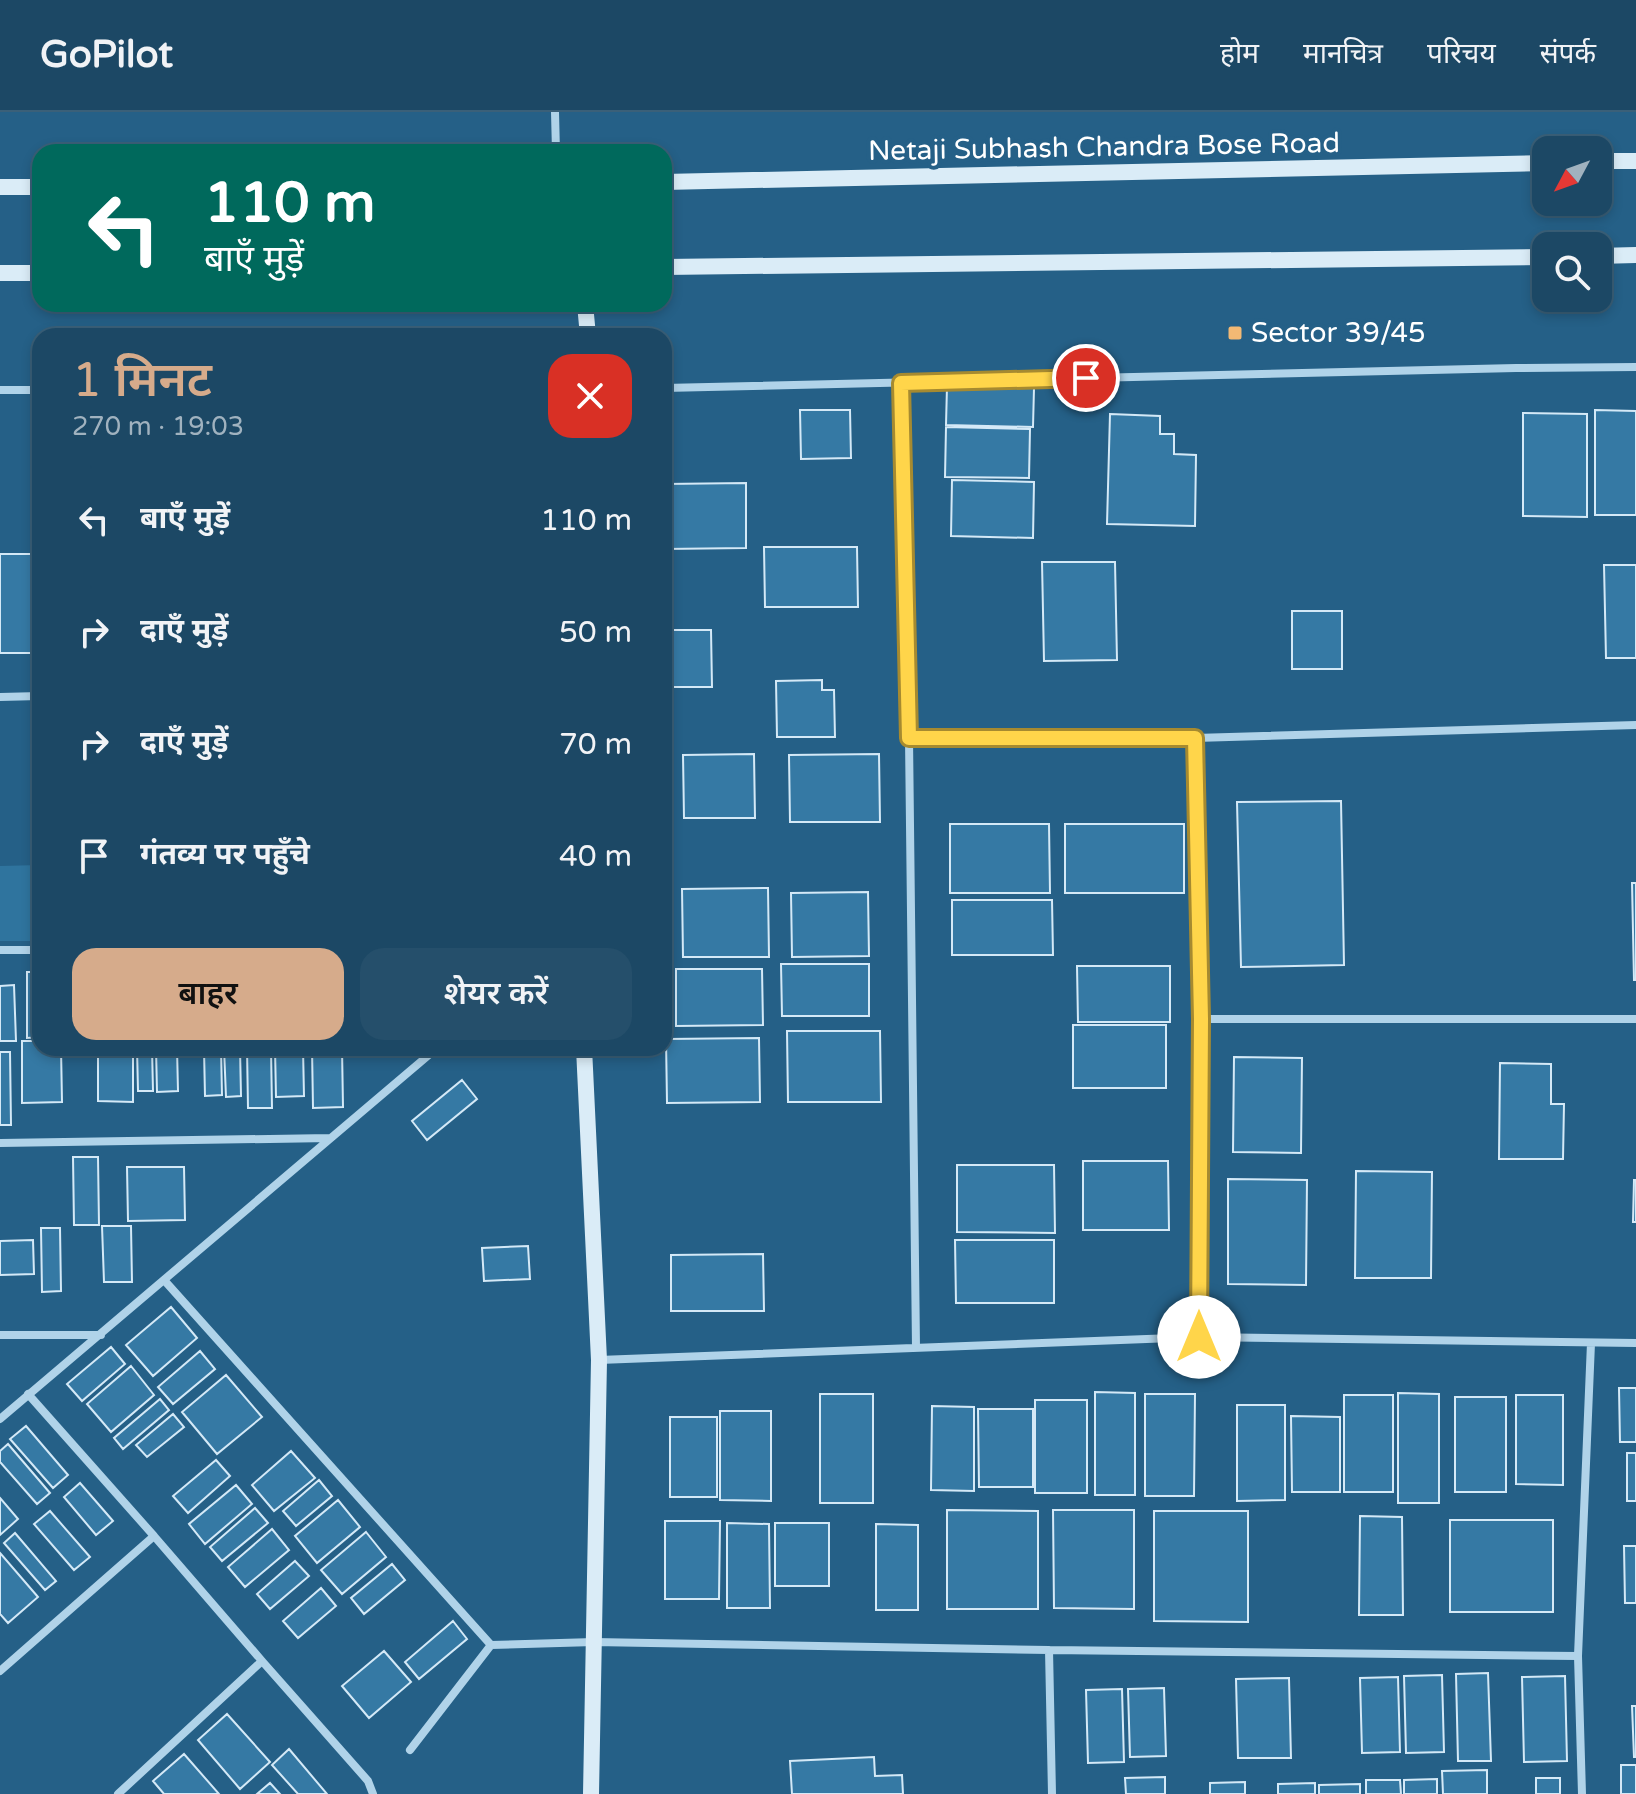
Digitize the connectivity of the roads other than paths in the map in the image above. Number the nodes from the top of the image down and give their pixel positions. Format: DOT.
graph roads {
  1 [pos="555,112"];
  2 [pos="556,144"];
  3 [pos="1612,161"];
  4 [pos="1636,161"];
  5 [pos="1532,163"];
  6 [pos="672,182"];
  7 [pos="0,187"];
  8 [pos="32,187"];
  9 [pos="1636,255"];
  10 [pos="1612,256"];
  11 [pos="1532,257"];
  12 [pos="672,267"];
  13 [pos="0,273"];
  14 [pos="32,273"];
  15 [pos="1636,367"];
  16 [pos="901,383"];
  17 [pos="672,388"];
  18 [pos="0,390"];
  19 [pos="32,390"];
  20 [pos="32,696"];
  21 [pos="0,697"];
  22 [pos="1636,725"];
  23 [pos="909,738"];
  24 [pos="1195,738"];
  25 [pos="0,950"];
  26 [pos="32,950"];
  27 [pos="1201,1019"];
  28 [pos="1636,1019"];
  29 [pos="427,1056"];
  30 [pos="584,1056"];
  31 [pos="330,1138"];
  32 [pos="0,1143"];
  33 [pos="164,1280"];
  34 [pos="0,1335"];
  35 [pos="101,1335"];
  36 [pos="1199,1337"];
  37 [pos="1591,1343"];
  38 [pos="1636,1343"];
  39 [pos="916,1348"];
  40 [pos="599,1360"];
  41 [pos="28,1394"];
  42 [pos="0,1419"];
  43 [pos="154,1536"];
  44 [pos="594,1642"];
  45 [pos="491,1645"];
  46 [pos="1049,1650"];
  47 [pos="1578,1656"];
  48 [pos="262,1661"];
  49 [pos="0,1671"];
  50 [pos="410,1750"];
  51 [pos="118,1794"];
  52 [pos="373,1794"];
  53 [pos="591,1794"];
  54 [pos="1052,1794"];
  55 [pos="1582,1794"];
  1 -- 2 [label="street"];
  3 -- 4 [label="main road"];
  5 -- 6 [label="main road, Netaji Subhash Chandra Bose Road"];
  7 -- 8 [label="main road"];
  9 -- 10 [label="main road"];
  11 -- 12 [label="main road"];
  13 -- 14 [label="main road"];
  15 -- 16 [label="street"];
  16 -- 17 [label="street"];
  16 -- 23 [label="street"];
  18 -- 19 [label="street"];
  20 -- 21 [label="street"];
  22 -- 24 [label="street"];
  23 -- 24 [label="street"];
  23 -- 39 [label="street"];
  24 -- 27 [label="street"];
  25 -- 26 [label="street"];
  27 -- 28 [label="street"];
  27 -- 36 [label="street"];
  29 -- 31 [label="street"];
  30 -- 40 [label="main road"];
  31 -- 32 [label="street"];
  31 -- 33 [label="street"];
  33 -- 35 [label="street"];
  33 -- 45 [label="street"];
  34 -- 35 [label="street"];
  35 -- 41 [label="street"];
  36 -- 37 [label="street"];
  36 -- 39 [label="street"];
  37 -- 38 [label="street"];
  37 -- 47 [label="street"];
  39 -- 40 [label="street"];
  40 -- 44 [label="main road"];
  41 -- 42 [label="street"];
  41 -- 43 [label="street"];
  43 -- 48 [label="street"];
  43 -- 49 [label="street"];
  44 -- 45 [label="street"];
  44 -- 46 [label="street"];
  44 -- 53 [label="main road"];
  45 -- 50 [label="street"];
  46 -- 47 [label="street"];
  46 -- 54 [label="street"];
  47 -- 55 [label="street"];
  48 -- 51 [label="street"];
  48 -- 52 [label="street"];
}
